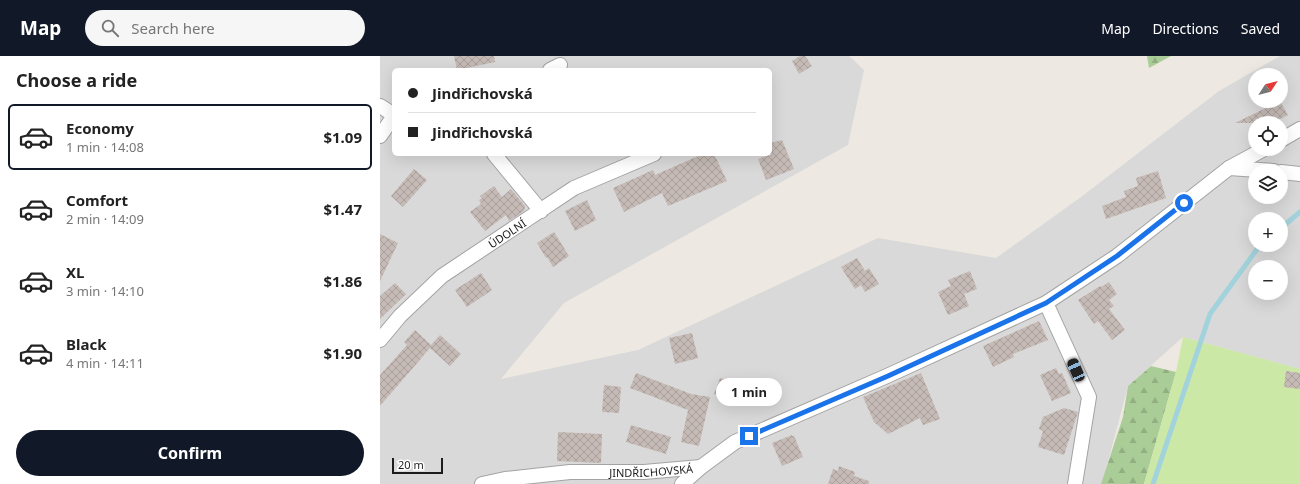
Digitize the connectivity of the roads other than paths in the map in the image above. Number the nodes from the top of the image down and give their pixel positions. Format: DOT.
graph roads {
  1 [pos="380,106"];
  2 [pos="392,115"];
  3 [pos="392,119"];
  4 [pos="1300,129"];
  5 [pos="380,136"];
  6 [pos="1288,136"];
  7 [pos="496,156"];
  8 [pos="649,156"];
  9 [pos="1251,156"];
  10 [pos="1228,168"];
  11 [pos="1248,169"];
  12 [pos="1288,173"];
  13 [pos="1300,174"];
  14 [pos="541,211"];
  15 [pos="1046,303"];
  16 [pos="380,340"];
  17 [pos="701,467"];
  18 [pos="482,484"];
  19 [pos="682,484"];
  20 [pos="1075,484"];
  1 -- 2 [label="street"];
  3 -- 5 [label="street"];
  4 -- 6 [label="street"];
  7 -- 14 [label="street"];
  8 -- 14 [label="street, ÚDOLNÍ"];
  9 -- 10 [label="street, JINDŘICHOVSKÁ"];
  10 -- 11 [label="street"];
  10 -- 15 [label="street, JINDŘICHOVSKÁ"];
  12 -- 13 [label="street"];
  14 -- 16 [label="street, ÚDOLNÍ"];
  15 -- 17 [label="street, JINDŘICHOVSKÁ"];
  15 -- 20 [label="street"];
  17 -- 18 [label="street, JINDŘICHOVSKÁ"];
  17 -- 19 [label="street"];
}
